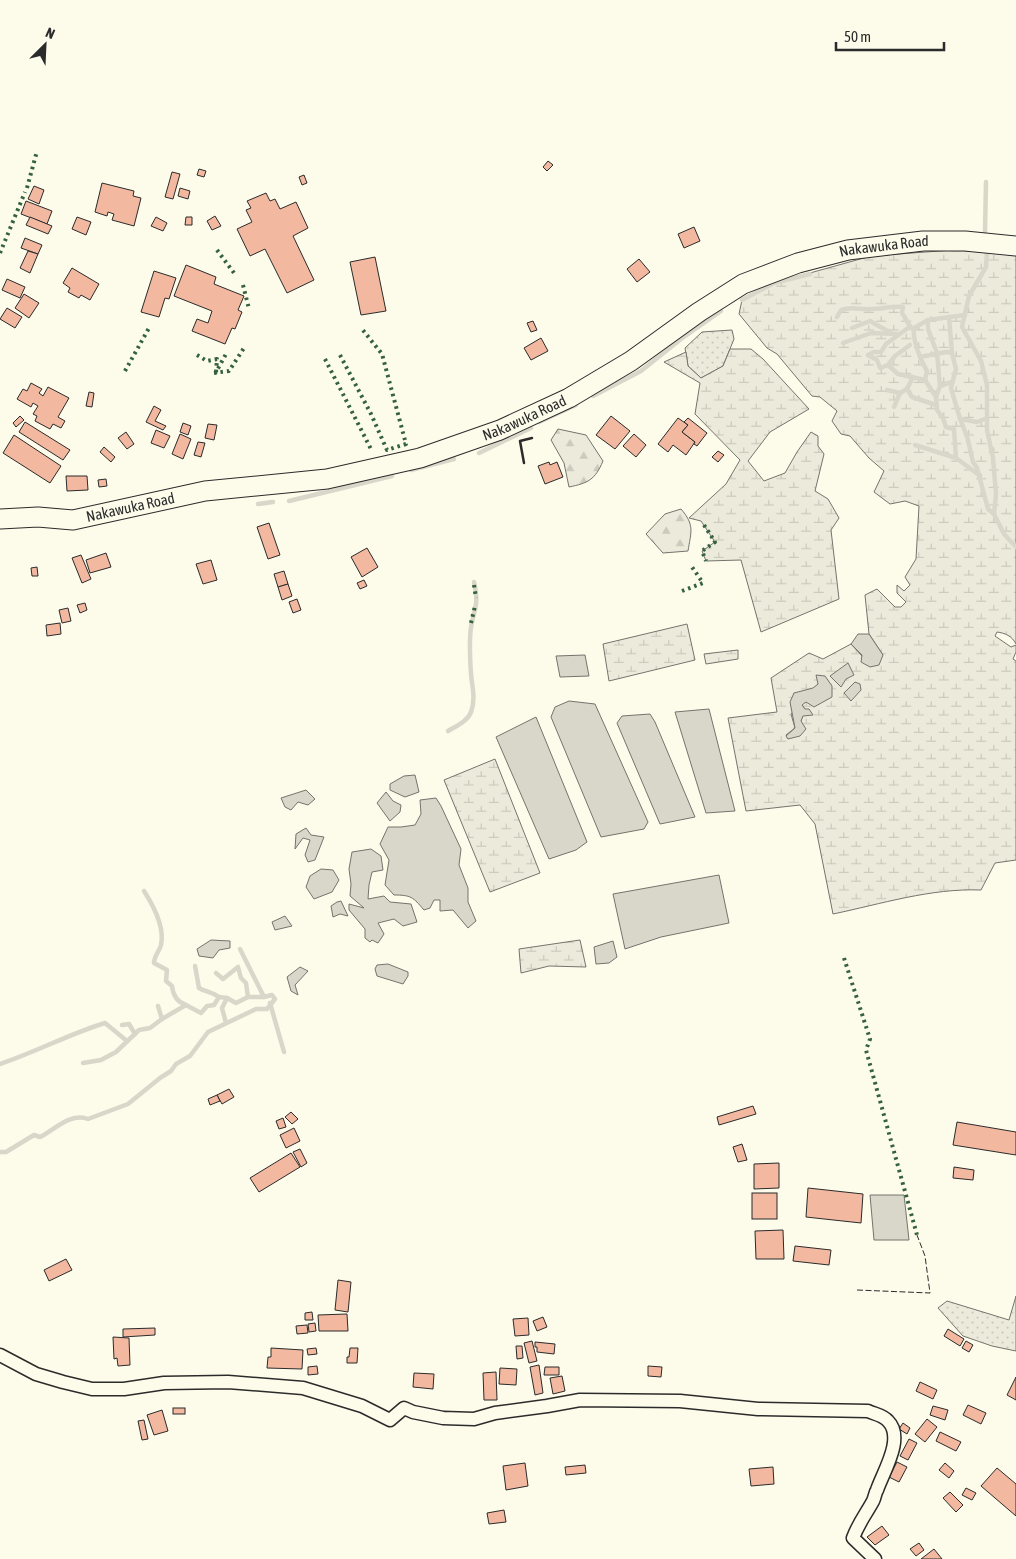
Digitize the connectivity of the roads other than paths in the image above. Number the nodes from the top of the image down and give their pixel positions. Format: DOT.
graph roads {
  1 [pos="1016,246"];
  2 [pos="0,519"];
  3 [pos="0,1354"];
  4 [pos="875,1559"];
  1 -- 2 [label="main road, Nakawuka Road"];
  3 -- 4 [label="street"];
}
